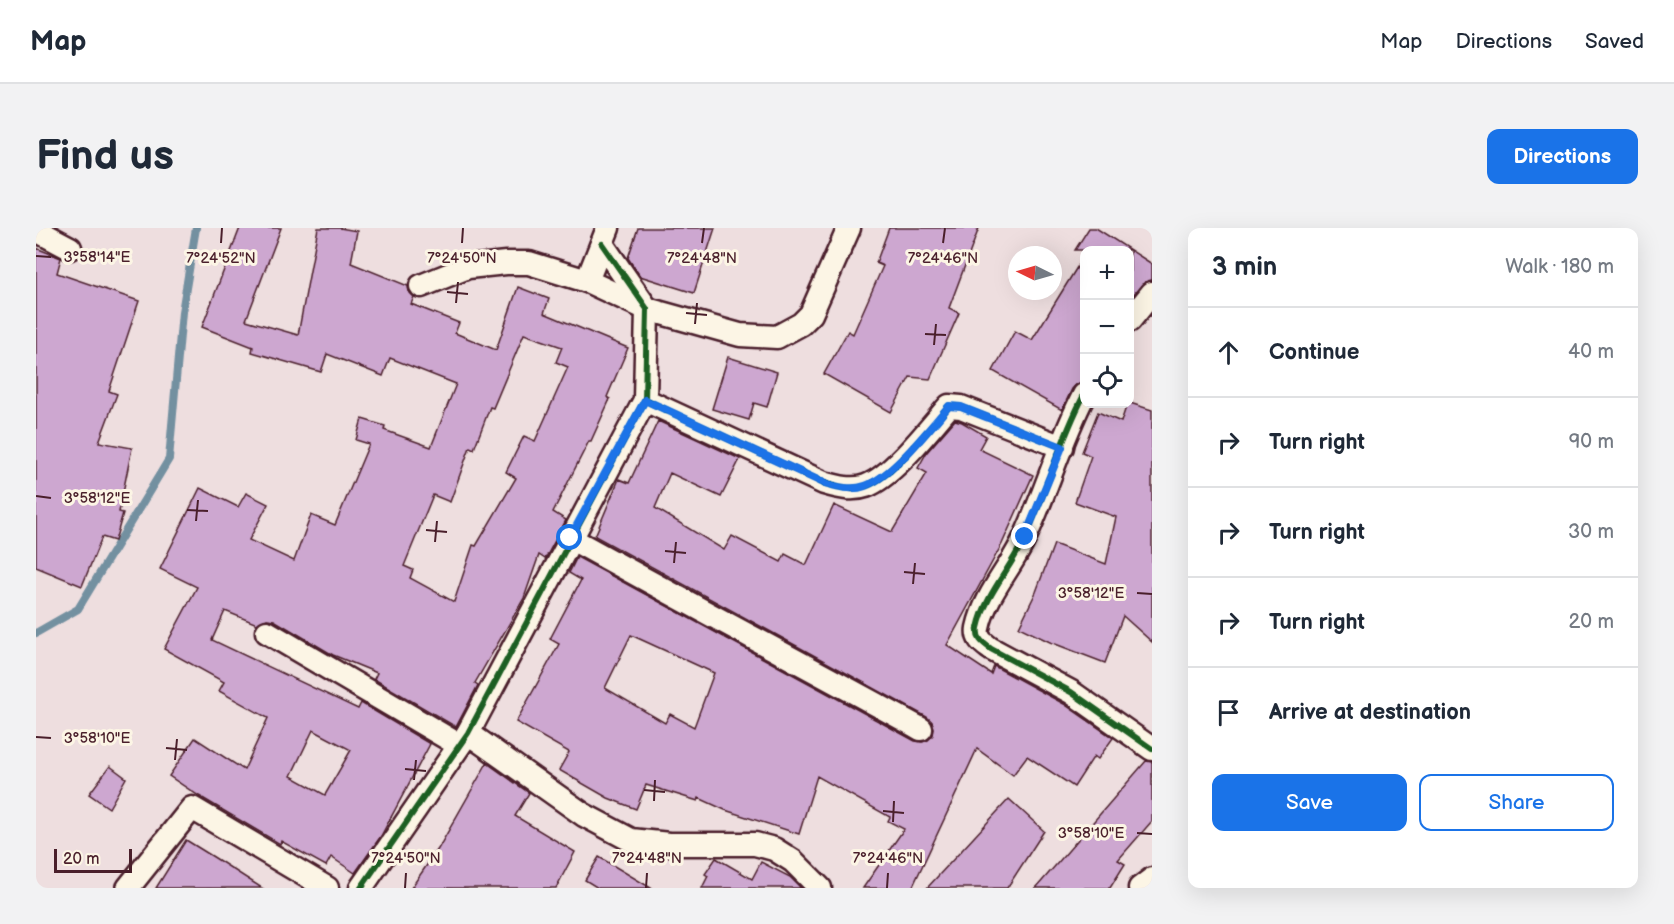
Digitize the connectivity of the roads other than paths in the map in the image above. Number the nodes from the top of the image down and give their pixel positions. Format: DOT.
graph roads {
  1 [pos="849,228"];
  2 [pos="36,230"];
  3 [pos="605,236"];
  4 [pos="70,248"];
  5 [pos="587,281"];
  6 [pos="421,285"];
  7 [pos="1152,293"];
  8 [pos="647,309"];
  9 [pos="1134,315"];
  10 [pos="645,400"];
  11 [pos="1080,404"];
  12 [pos="1062,447"];
  13 [pos="570,538"];
  14 [pos="267,632"];
  15 [pos="921,729"];
  16 [pos="464,739"];
  17 [pos="1152,749"];
  18 [pos="1152,879"];
  19 [pos="128,888"];
  20 [pos="327,888"];
  21 [pos="361,888"];
  22 [pos="820,888"];
  23 [pos="1140,888"];
  1 -- 8 [label="street"];
  2 -- 4 [label="street"];
  3 -- 5 [label="street"];
  3 -- 8 [label="street"];
  5 -- 6 [label="street"];
  5 -- 8 [label="street"];
  7 -- 9 [label="street"];
  8 -- 10 [label="street"];
  10 -- 12 [label="street"];
  10 -- 13 [label="street"];
  11 -- 12 [label="street"];
  12 -- 17 [label="street"];
  13 -- 15 [label="street"];
  13 -- 16 [label="street"];
  14 -- 16 [label="street"];
  16 -- 21 [label="street"];
  16 -- 22 [label="street"];
  18 -- 23 [label="street"];
  19 -- 20 [label="street"];
}
